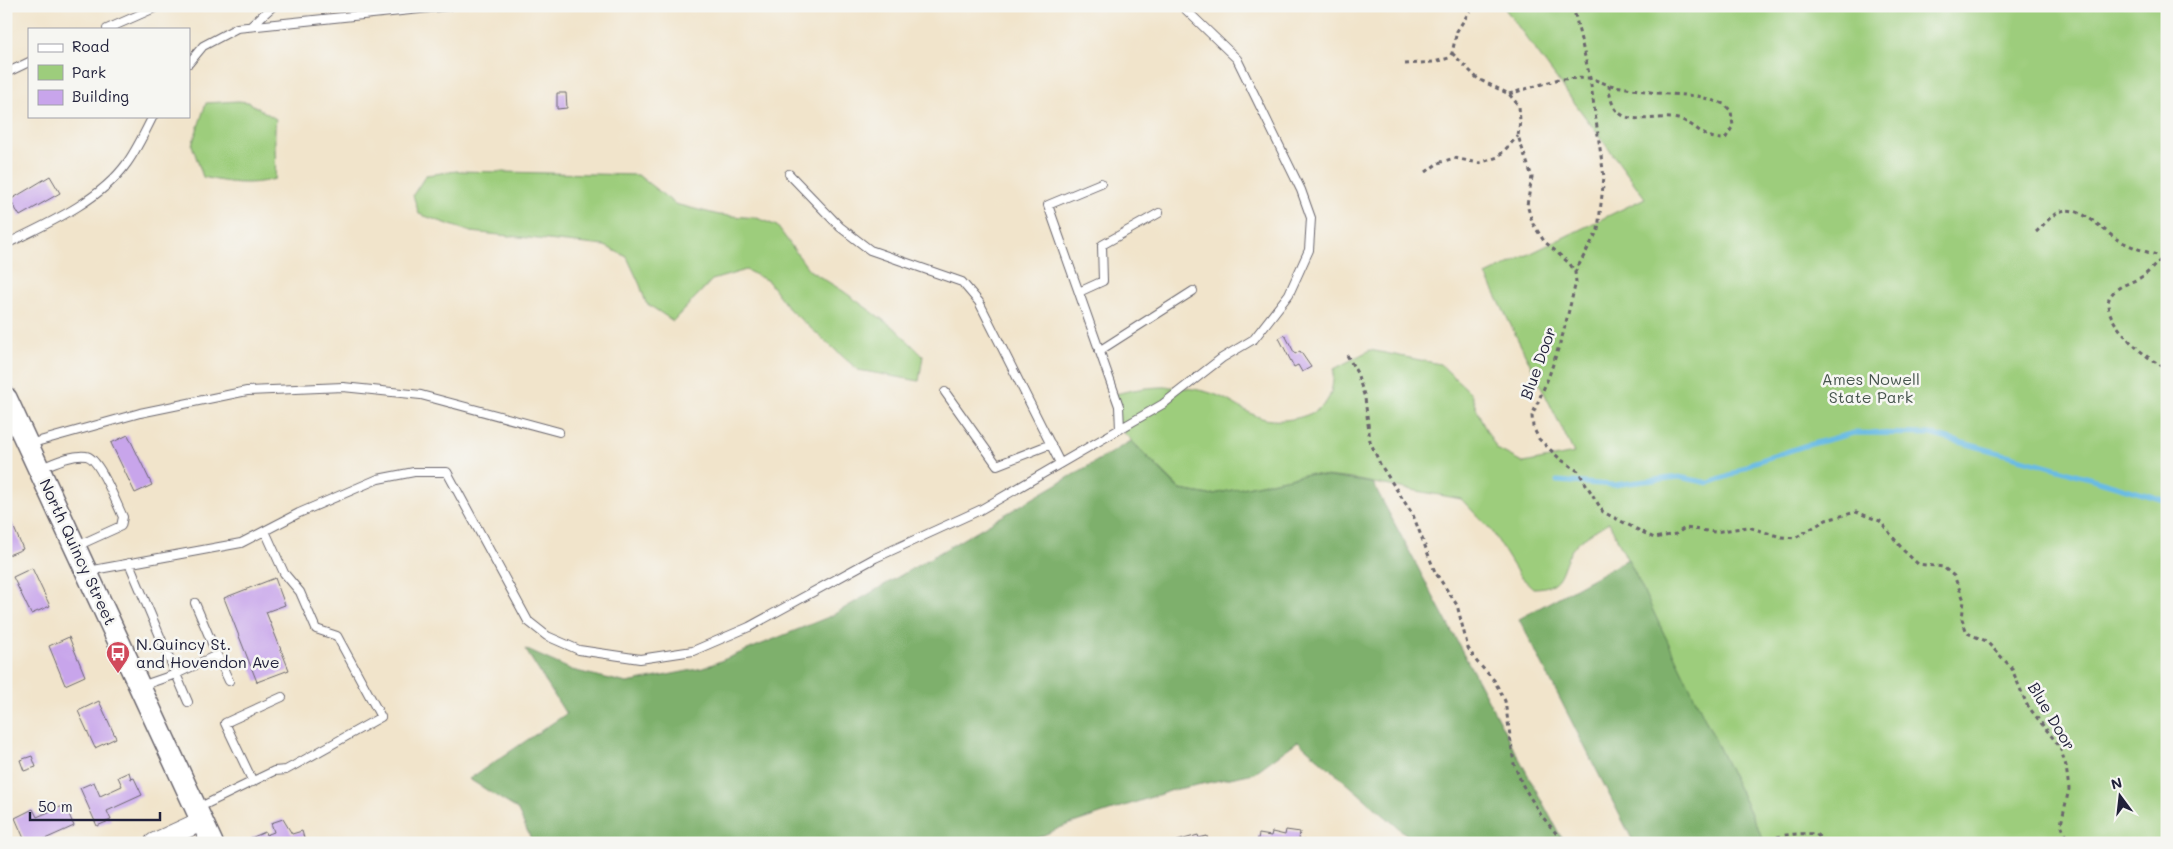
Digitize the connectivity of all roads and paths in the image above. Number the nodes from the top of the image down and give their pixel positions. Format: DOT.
graph roads {
  1 [pos="159,6"];
  2 [pos="272,6"];
  3 [pos="449,6"];
  4 [pos="1182,6"];
  5 [pos="1473,6"];
  6 [pos="1573,6"];
  7 [pos="250,27"];
  8 [pos="109,28"];
  9 [pos="1452,53"];
  10 [pos="28,62"];
  11 [pos="190,62"];
  12 [pos="1405,64"];
  13 [pos="6,73"];
  14 [pos="1590,78"];
  15 [pos="1610,85"];
  16 [pos="1509,94"];
  17 [pos="152,118"];
  18 [pos="1518,136"];
  19 [pos="1426,172"];
  20 [pos="789,174"];
  21 [pos="1101,182"];
  22 [pos="1159,213"];
  23 [pos="2036,232"];
  24 [pos="6,244"];
  25 [pos="2166,257"];
  26 [pos="1576,272"];
  27 [pos="1193,291"];
  28 [pos="1079,292"];
  29 [pos="1100,350"];
  30 [pos="1347,356"];
  31 [pos="2167,368"];
  32 [pos="945,392"];
  33 [pos="6,398"];
  34 [pos="1120,429"];
  35 [pos="559,432"];
  36 [pos="28,444"];
  37 [pos="1050,444"];
  38 [pos="1060,463"];
  39 [pos="39,469"];
  40 [pos="265,531"];
  41 [pos="75,547"];
  42 [pos="129,563"];
  43 [pos="87,572"];
  44 [pos="195,603"];
  45 [pos="217,655"];
  46 [pos="176,674"];
  47 [pos="229,681"];
  48 [pos="140,686"];
  49 [pos="282,697"];
  50 [pos="188,702"];
  51 [pos="253,782"];
  52 [pos="199,815"];
  53 [pos="154,843"];
  54 [pos="212,843"];
  55 [pos="1564,843"];
  56 [pos="1762,843"];
  57 [pos="1826,843"];
  58 [pos="2073,843"];
  1 -- 8 [label="lane"];
  2 -- 7 [label="lane"];
  3 -- 7 [label="lane"];
  4 -- 34 [label="lane"];
  5 -- 9 [label="path"];
  6 -- 14 [label="path, Blue Door"];
  7 -- 11 [label="lane"];
  9 -- 12 [label="path"];
  9 -- 16 [label="path"];
  10 -- 13 [label="lane"];
  14 -- 15 [label="path"];
  14 -- 16 [label="path"];
  14 -- 26 [label="path, Blue Door"];
  15 -- 15 [label="path"];
  16 -- 18 [label="path"];
  17 -- 24 [label="lane"];
  18 -- 19 [label="path"];
  18 -- 26 [label="path"];
  20 -- 37 [label="lane"];
  21 -- 28 [label="lane"];
  22 -- 28 [label="lane"];
  23 -- 25 [label="path"];
  25 -- 31 [label="path"];
  26 -- 58 [label="path, Blue Door"];
  27 -- 29 [label="lane"];
  28 -- 29 [label="lane"];
  29 -- 34 [label="lane"];
  30 -- 55 [label="path"];
  32 -- 37 [label="lane"];
  33 -- 36 [label="main road, North Quincy Street"];
  34 -- 38 [label="lane"];
  35 -- 36 [label="lane"];
  36 -- 39 [label="main road, North Quincy Street"];
  37 -- 38 [label="lane"];
  38 -- 40 [label="lane"];
  39 -- 41 [label="main road, North Quincy Street"];
  39 -- 41 [label="lane"];
  40 -- 42 [label="lane"];
  40 -- 51 [label="lane"];
  41 -- 43 [label="main road, North Quincy Street"];
  42 -- 43 [label="lane"];
  42 -- 46 [label="lane"];
  43 -- 48 [label="main road, North Quincy Street"];
  44 -- 45 [label="lane"];
  45 -- 46 [label="lane"];
  45 -- 47 [label="lane"];
  46 -- 48 [label="lane"];
  46 -- 50 [label="lane"];
  48 -- 52 [label="main road, North Quincy Street"];
  49 -- 51 [label="lane"];
  51 -- 52 [label="lane"];
  52 -- 53 [label="street"];
  52 -- 54 [label="main road, North Quincy Street"];
  56 -- 57 [label="path"];
}
